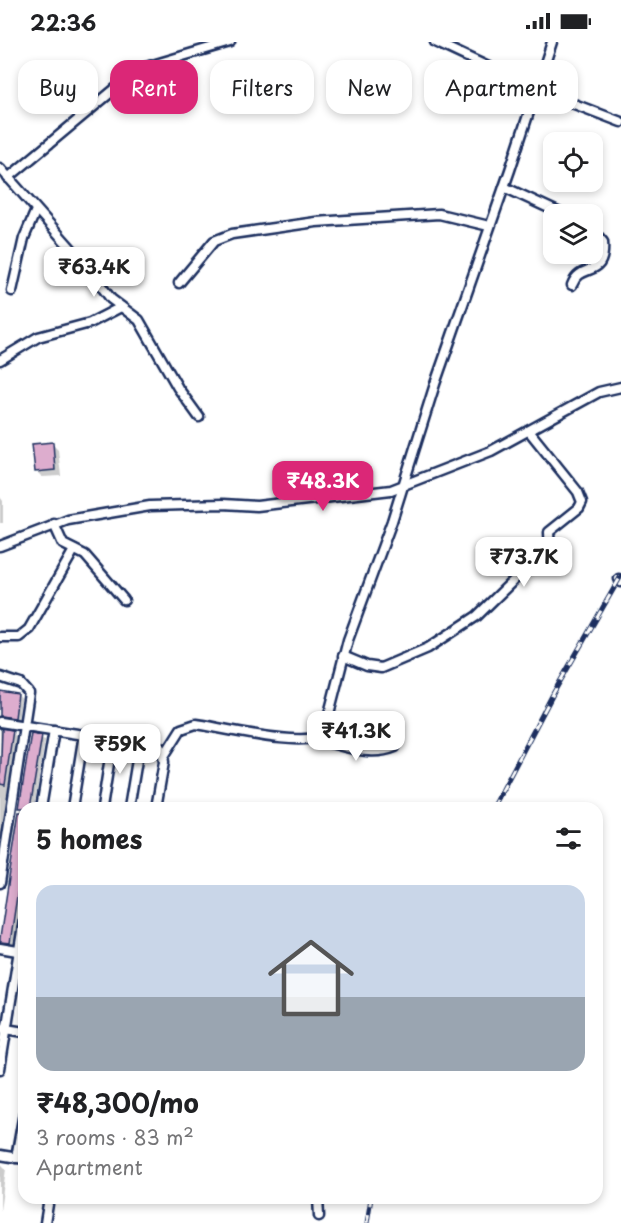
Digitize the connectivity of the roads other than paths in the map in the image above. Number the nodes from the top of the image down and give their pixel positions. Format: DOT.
graph roads {
  1 [pos="230,42"];
  2 [pos="435,42"];
  3 [pos="552,42"];
  4 [pos="473,60"];
  5 [pos="545,60"];
  6 [pos="578,106"];
  7 [pos="527,114"];
  8 [pos="621,122"];
  9 [pos="0,168"];
  10 [pos="8,178"];
  11 [pos="504,187"];
  12 [pos="543,205"];
  13 [pos="36,210"];
  14 [pos="489,226"];
  15 [pos="599,264"];
  16 [pos="179,284"];
  17 [pos="572,285"];
  18 [pos="12,291"];
  19 [pos="121,307"];
  20 [pos="0,360"];
  21 [pos="621,387"];
  22 [pos="199,417"];
  23 [pos="530,431"];
  24 [pos="402,486"];
  25 [pos="54,524"];
  26 [pos="0,546"];
  27 [pos="75,550"];
  28 [pos="124,600"];
  29 [pos="0,637"];
  30 [pos="343,656"];
  31 [pos="0,677"];
  32 [pos="0,722"];
  33 [pos="25,725"];
  34 [pos="54,730"];
  35 [pos="84,734"];
  36 [pos="113,738"];
  37 [pos="315,739"];
  38 [pos="140,742"];
  39 [pos="395,747"];
  40 [pos="164,756"];
  41 [pos="42,802"];
  42 [pos="73,802"];
  43 [pos="103,802"];
  44 [pos="130,802"];
  45 [pos="157,802"];
  46 [pos="0,883"];
  47 [pos="0,948"];
  48 [pos="18,951"];
  49 [pos="18,964"];
  50 [pos="3,1029"];
  51 [pos="18,1031"];
  52 [pos="0,1069"];
  53 [pos="0,1155"];
  54 [pos="18,1158"];
  55 [pos="48,1204"];
  56 [pos="318,1204"];
  57 [pos="319,1216"];
  58 [pos="45,1223"];
  1 -- 10 [label="street"];
  2 -- 4 [label="street"];
  3 -- 5 [label="street"];
  6 -- 8 [label="street"];
  7 -- 11 [label="street"];
  9 -- 10 [label="street"];
  10 -- 13 [label="street"];
  11 -- 12 [label="street"];
  11 -- 14 [label="street"];
  13 -- 18 [label="street"];
  13 -- 19 [label="street"];
  14 -- 16 [label="street"];
  14 -- 24 [label="street"];
  15 -- 17 [label="street"];
  19 -- 20 [label="street"];
  19 -- 22 [label="street"];
  21 -- 23 [label="street"];
  23 -- 24 [label="street"];
  23 -- 30 [label="street"];
  24 -- 25 [label="street"];
  24 -- 30 [label="street"];
  25 -- 26 [label="street"];
  25 -- 27 [label="street"];
  27 -- 28 [label="street"];
  27 -- 29 [label="street"];
  30 -- 37 [label="street"];
  31 -- 33 [label="street"];
  32 -- 33 [label="street"];
  33 -- 34 [label="street"];
  33 -- 46 [label="street"];
  34 -- 35 [label="street"];
  34 -- 41 [label="street"];
  35 -- 36 [label="street"];
  35 -- 42 [label="street"];
  36 -- 38 [label="street"];
  36 -- 43 [label="street"];
  37 -- 39 [label="street"];
  37 -- 40 [label="street"];
  38 -- 40 [label="street"];
  38 -- 44 [label="street"];
  40 -- 45 [label="street"];
  47 -- 48 [label="street"];
  49 -- 50 [label="street"];
  50 -- 51 [label="street"];
  50 -- 52 [label="street"];
  53 -- 54 [label="street"];
  55 -- 58 [label="street"];
  56 -- 57 [label="street"];
}
